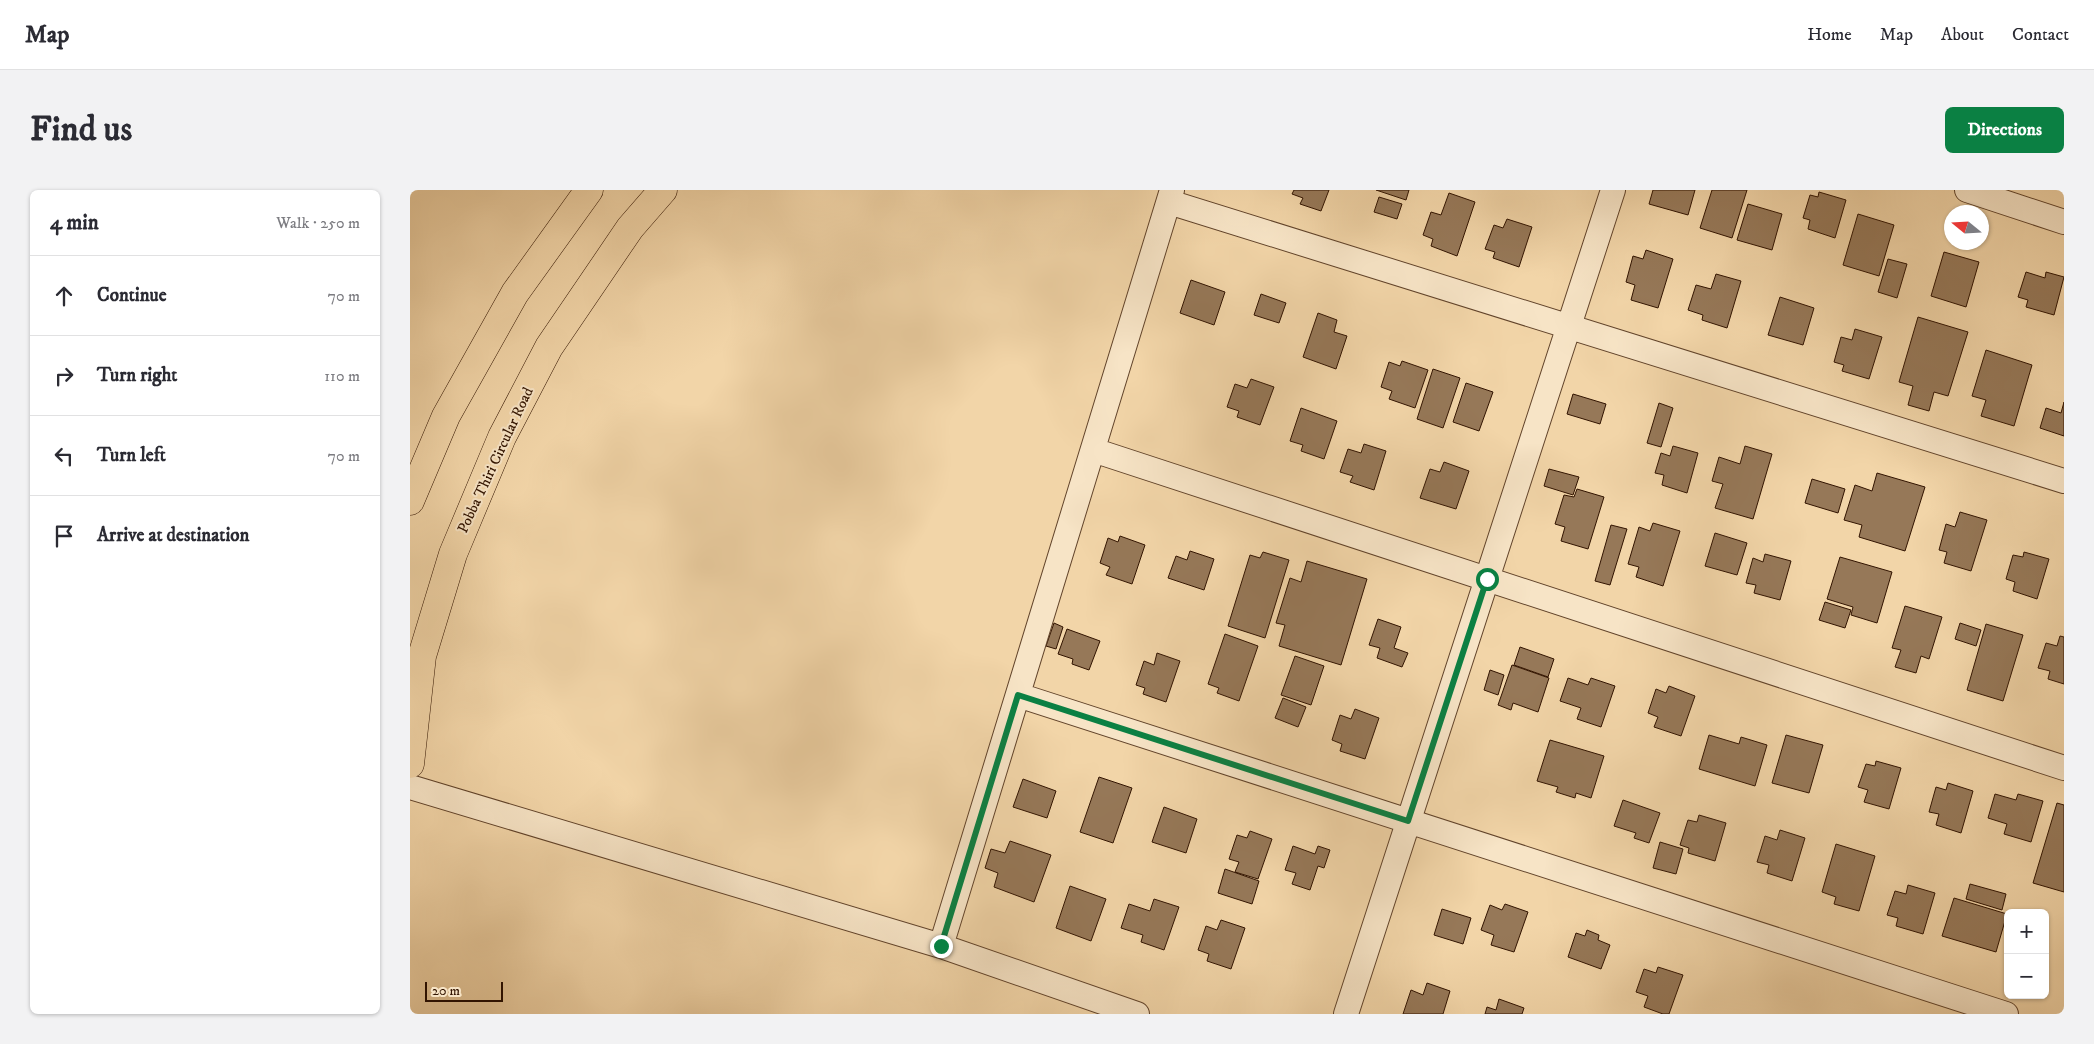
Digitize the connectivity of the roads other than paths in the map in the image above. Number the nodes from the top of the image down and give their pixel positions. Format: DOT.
graph roads {
  1 [pos="589,190"];
  2 [pos="663,190"];
  3 [pos="1613,190"];
  4 [pos="1967,190"];
  5 [pos="1171,196"];
  6 [pos="2064,222"];
  7 [pos="1568,326"];
  8 [pos="1093,450"];
  9 [pos="2064,481"];
  10 [pos="410,501"];
  11 [pos="1487,579"];
  12 [pos="1018,695"];
  13 [pos="410,764"];
  14 [pos="2064,768"];
  15 [pos="410,787"];
  16 [pos="1408,821"];
  17 [pos="941,946"];
  18 [pos="1127,1013"];
  19 [pos="1346,1014"];
  20 [pos="2006,1014"];
  1 -- 10 [label="main road"];
  2 -- 13 [label="main road, Pobba Thiri Circular Road"];
  3 -- 7 [label="street"];
  4 -- 6 [label="street"];
  5 -- 7 [label="street"];
  5 -- 8 [label="street"];
  7 -- 9 [label="street"];
  7 -- 11 [label="street"];
  8 -- 11 [label="street"];
  8 -- 12 [label="street"];
  11 -- 14 [label="street"];
  11 -- 16 [label="street"];
  12 -- 16 [label="street"];
  12 -- 17 [label="street"];
  15 -- 17 [label="street"];
  16 -- 19 [label="street"];
  16 -- 20 [label="street"];
  17 -- 18 [label="street"];
}
